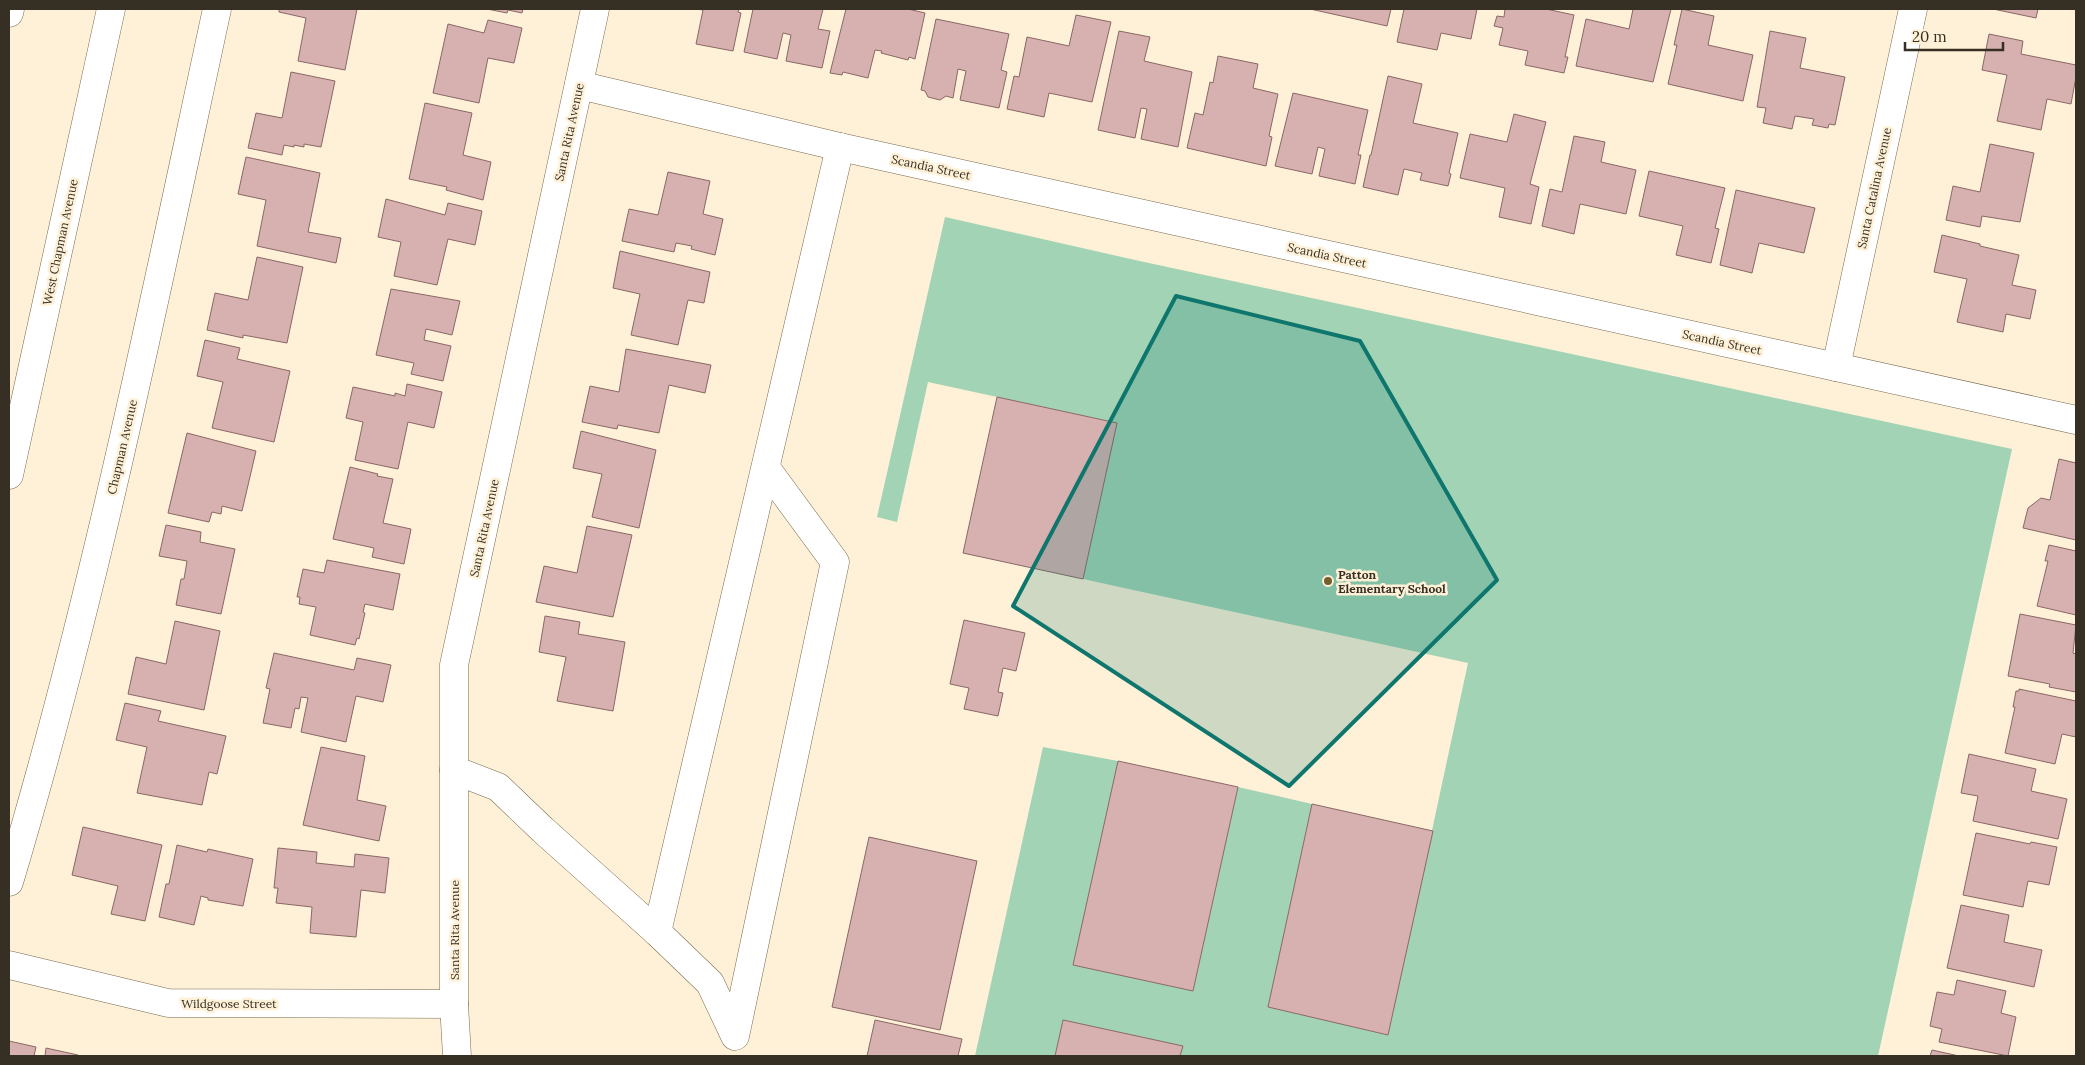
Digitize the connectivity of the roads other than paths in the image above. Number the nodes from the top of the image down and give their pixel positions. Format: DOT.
graph roads {
  1 [pos="10,9"];
  2 [pos="110,9"];
  3 [pos="217,9"];
  4 [pos="595,9"];
  5 [pos="1913,9"];
  6 [pos="9,14"];
  7 [pos="579,85"];
  8 [pos="840,147"];
  9 [pos="1836,367"];
  10 [pos="2076,420"];
  11 [pos="766,468"];
  12 [pos="9,475"];
  13 [pos="454,770"];
  14 [pos="9,882"];
  15 [pos="657,932"];
  16 [pos="9,966"];
  17 [pos="454,1004"];
  18 [pos="733,1046"];
  19 [pos="456,1056"];
  1 -- 6 [label="street"];
  2 -- 12 [label="street, West Chapman Avenue"];
  3 -- 14 [label="street, Chapman Avenue"];
  4 -- 7 [label="street, Santa Rita Avenue"];
  5 -- 9 [label="street, Santa Catalina Avenue"];
  7 -- 8 [label="street, Scandia Street"];
  7 -- 13 [label="street, Santa Rita Avenue"];
  8 -- 9 [label="street, Scandia Street"];
  8 -- 11 [label="street"];
  9 -- 10 [label="street, Scandia Street"];
  11 -- 15 [label="street"];
  11 -- 18 [label="street"];
  13 -- 15 [label="street"];
  13 -- 17 [label="street, Santa Rita Avenue"];
  15 -- 18 [label="street"];
  16 -- 17 [label="street, Wildgoose Street"];
  17 -- 19 [label="street, Santa Rita Avenue"];
}
